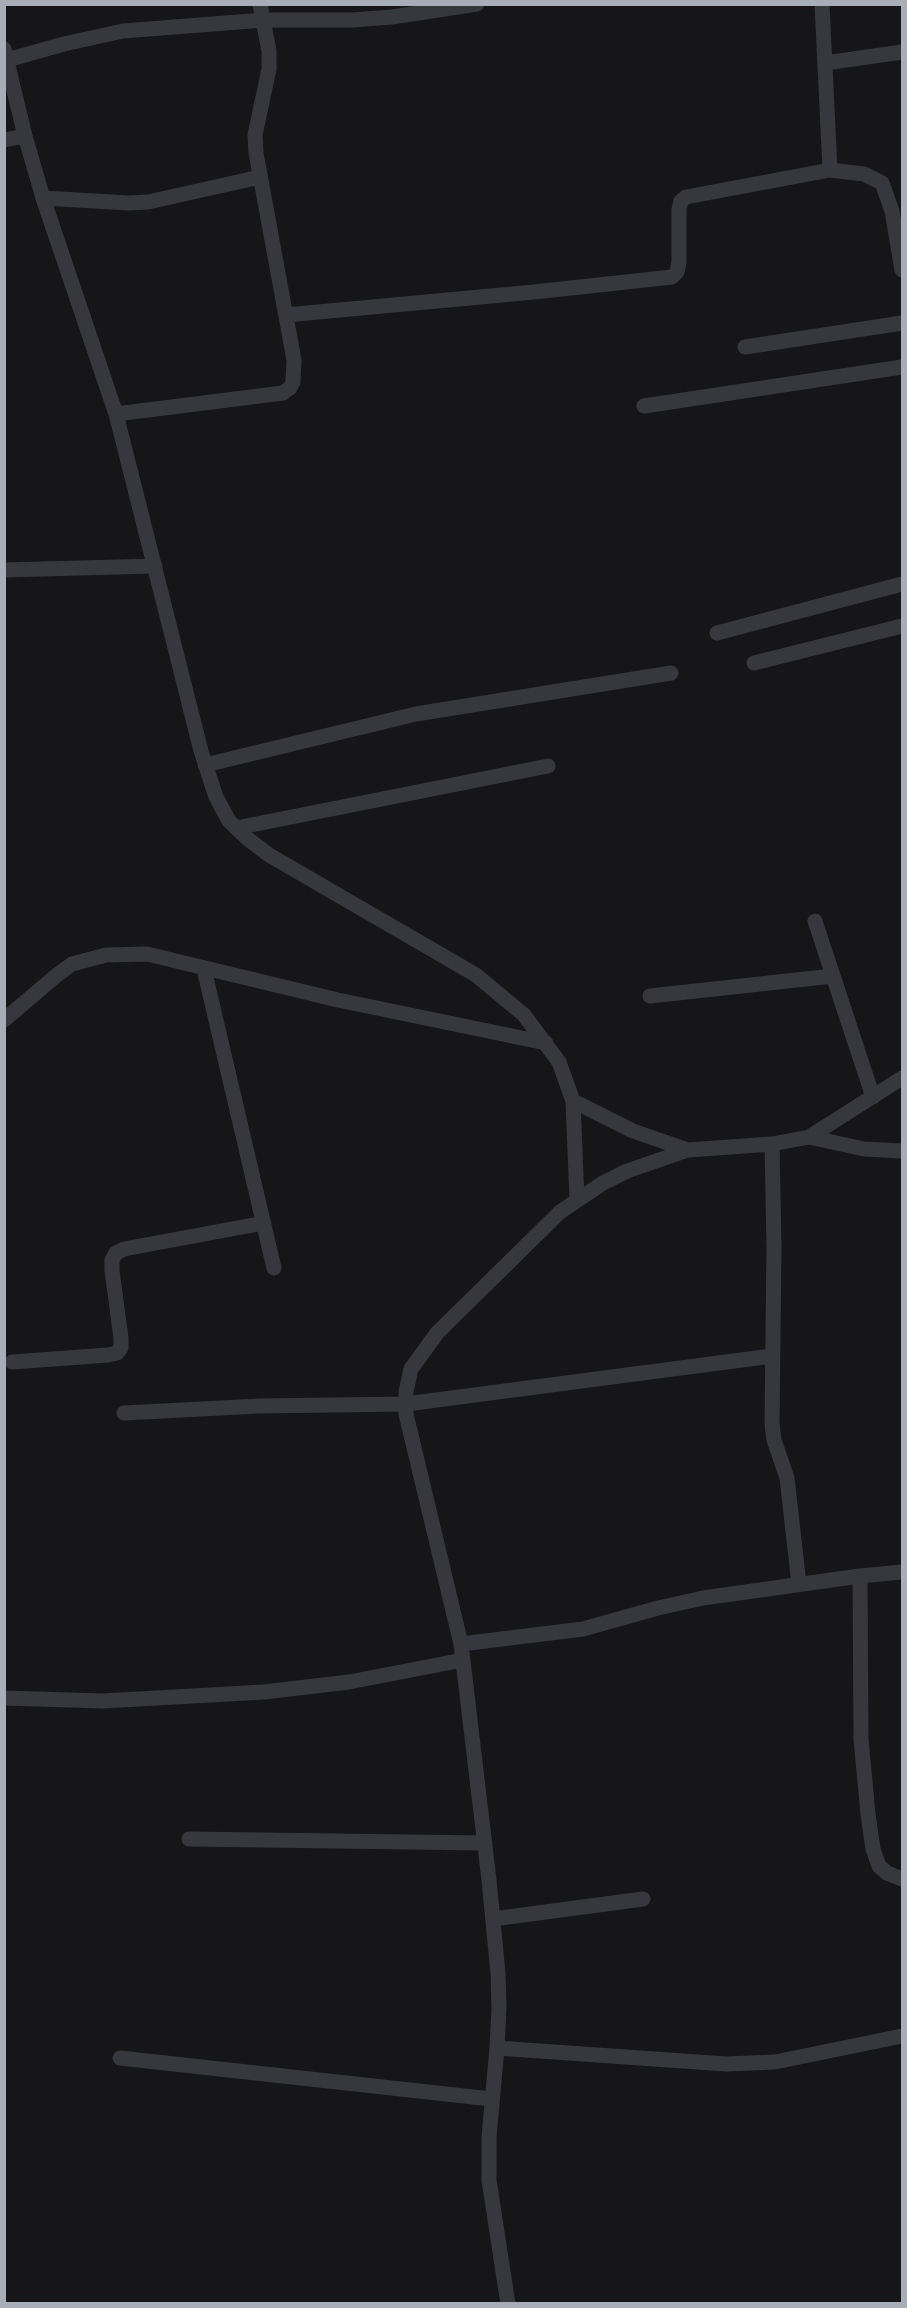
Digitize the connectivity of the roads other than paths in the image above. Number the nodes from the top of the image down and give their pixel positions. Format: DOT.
graph roads {
  1 [pos="260,4"];
  2 [pos="822,4"];
  3 [pos="470,5"];
  4 [pos="264,20"];
  5 [pos="903,52"];
  6 [pos="5,55"];
  7 [pos="825,63"];
  8 [pos="25,136"];
  9 [pos="4,140"];
  10 [pos="830,171"];
  11 [pos="260,177"];
  12 [pos="44,198"];
  13 [pos="903,270"];
  14 [pos="286,315"];
  15 [pos="903,323"];
  16 [pos="745,347"];
  17 [pos="903,367"];
  18 [pos="644,406"];
  19 [pos="116,414"];
  20 [pos="155,566"];
  21 [pos="4,570"];
  22 [pos="903,584"];
  23 [pos="903,626"];
  24 [pos="717,633"];
  25 [pos="754,663"];
  26 [pos="671,673"];
  27 [pos="205,765"];
  28 [pos="548,766"];
  29 [pos="236,828"];
  30 [pos="815,921"];
  31 [pos="204,969"];
  32 [pos="833,976"];
  33 [pos="650,996"];
  34 [pos="4,1020"];
  35 [pos="546,1043"];
  36 [pos="903,1078"];
  37 [pos="873,1097"];
  38 [pos="573,1101"];
  39 [pos="809,1137"];
  40 [pos="772,1144"];
  41 [pos="688,1150"];
  42 [pos="903,1151"];
  43 [pos="577,1200"];
  44 [pos="264,1223"];
  45 [pos="274,1268"];
  46 [pos="772,1356"];
  47 [pos="12,1362"];
  48 [pos="406,1404"];
  49 [pos="124,1413"];
  50 [pos="903,1572"];
  51 [pos="860,1576"];
  52 [pos="799,1584"];
  53 [pos="461,1644"];
  54 [pos="463,1660"];
  55 [pos="4,1698"];
  56 [pos="189,1839"];
  57 [pos="485,1843"];
  58 [pos="903,1879"];
  59 [pos="643,1899"];
  60 [pos="493,1919"];
  61 [pos="903,2036"];
  62 [pos="498,2048"];
  63 [pos="120,2058"];
  64 [pos="491,2099"];
  65 [pos="508,2304"];
  1 -- 4 [label="street"];
  2 -- 7 [label="street"];
  3 -- 4 [label="street"];
  4 -- 6 [label="street"];
  4 -- 11 [label="street"];
  5 -- 7 [label="street"];
  6 -- 8 [label="street"];
  7 -- 10 [label="street"];
  8 -- 9 [label="street"];
  8 -- 12 [label="street"];
  10 -- 13 [label="street"];
  10 -- 14 [label="street"];
  11 -- 12 [label="street"];
  11 -- 14 [label="street"];
  12 -- 19 [label="street"];
  14 -- 19 [label="street"];
  15 -- 16 [label="street"];
  17 -- 18 [label="street"];
  19 -- 20 [label="street"];
  20 -- 21 [label="street"];
  20 -- 27 [label="street"];
  22 -- 24 [label="street"];
  23 -- 25 [label="street"];
  26 -- 27 [label="street"];
  27 -- 29 [label="street"];
  28 -- 29 [label="street"];
  29 -- 35 [label="street"];
  30 -- 32 [label="street"];
  31 -- 34 [label="street"];
  31 -- 35 [label="street"];
  31 -- 44 [label="street"];
  32 -- 33 [label="street"];
  32 -- 37 [label="street"];
  35 -- 38 [label="street"];
  36 -- 37 [label="street"];
  37 -- 39 [label="street"];
  38 -- 41 [label="street"];
  38 -- 43 [label="street"];
  39 -- 40 [label="street"];
  39 -- 42 [label="street"];
  40 -- 41 [label="street"];
  40 -- 46 [label="street"];
  41 -- 43 [label="street"];
  43 -- 48 [label="street"];
  44 -- 45 [label="street"];
  44 -- 47 [label="street"];
  46 -- 48 [label="street"];
  46 -- 52 [label="street"];
  48 -- 49 [label="street"];
  48 -- 53 [label="street"];
  50 -- 51 [label="street"];
  51 -- 52 [label="street"];
  51 -- 58 [label="street"];
  52 -- 53 [label="street"];
  53 -- 54 [label="street"];
  54 -- 55 [label="street"];
  54 -- 57 [label="street"];
  56 -- 57 [label="street"];
  57 -- 60 [label="street"];
  59 -- 60 [label="street"];
  60 -- 62 [label="street"];
  61 -- 62 [label="street"];
  62 -- 64 [label="street"];
  63 -- 64 [label="street"];
  64 -- 65 [label="street"];
}
